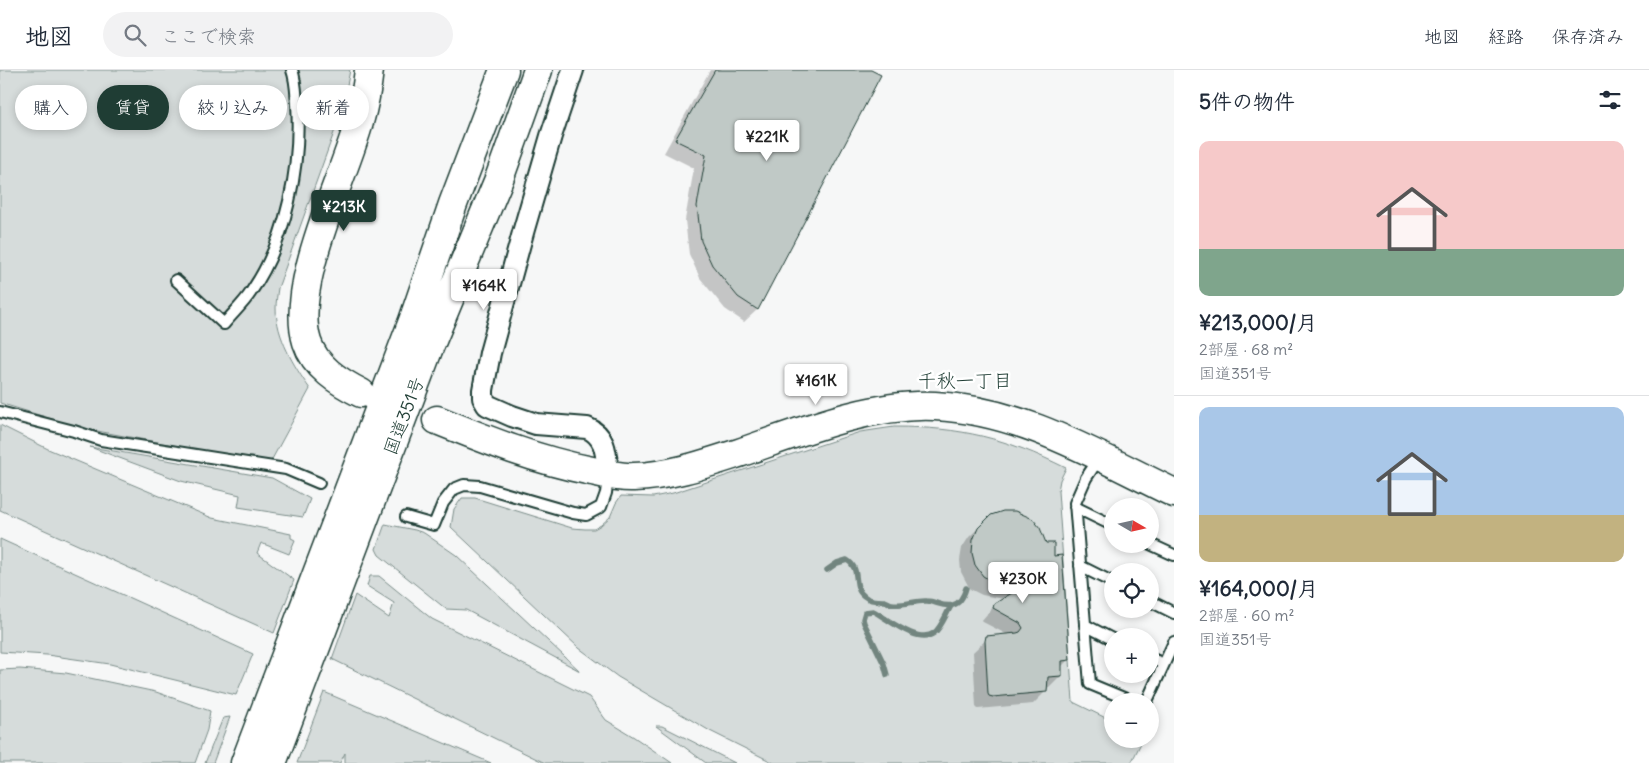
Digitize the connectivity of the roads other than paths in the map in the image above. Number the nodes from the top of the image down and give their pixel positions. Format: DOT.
graph roads {
  1 [pos="292,70"];
  2 [pos="369,70"];
  3 [pos="488,70"];
  4 [pos="504,70"];
  5 [pos="538,70"];
  6 [pos="573,70"];
  7 [pos="453,204"];
  8 [pos="176,280"];
  9 [pos="361,393"];
  10 [pos="0,412"];
  11 [pos="437,420"];
  12 [pos="1100,457"];
  13 [pos="608,474"];
  14 [pos="319,483"];
  15 [pos="1174,493"];
  16 [pos="1075,507"];
  17 [pos="406,517"];
  18 [pos="1104,521"];
  19 [pos="1159,548"];
  20 [pos="1174,555"];
  21 [pos="1080,566"];
  22 [pos="329,577"];
  23 [pos="1104,578"];
  24 [pos="1159,606"];
  25 [pos="1174,613"];
  26 [pos="1085,626"];
  27 [pos="1104,635"];
  28 [pos="1174,642"];
  29 [pos="1159,662"];
  30 [pos="1164,664"];
  31 [pos="1111,693"];
  32 [pos="1150,693"];
  33 [pos="245,763"];
  34 [pos="272,763"];
  1 -- 8 [label="lane"];
  2 -- 9 [label="main road"];
  3 -- 7 [label="main road"];
  4 -- 7 [label="main road, 国道351号"];
  5 -- 22 [label="main road, 国道351号"];
  6 -- 13 [label="street"];
  7 -- 22 [label="main road, 国道351号"];
  10 -- 14 [label="lane"];
  11 -- 13 [label="main road"];
  12 -- 13 [label="main road"];
  12 -- 15 [label="main road"];
  12 -- 16 [label="lane"];
  13 -- 17 [label="lane"];
  16 -- 18 [label="lane"];
  16 -- 21 [label="lane"];
  19 -- 20 [label="lane"];
  21 -- 23 [label="lane"];
  21 -- 26 [label="lane"];
  22 -- 33 [label="main road, 国道351号"];
  22 -- 34 [label="main road, 国道351号"];
  24 -- 25 [label="lane"];
  26 -- 27 [label="lane"];
  26 -- 31 [label="lane"];
  28 -- 30 [label="lane"];
  29 -- 30 [label="lane"];
  30 -- 32 [label="lane"];
}
